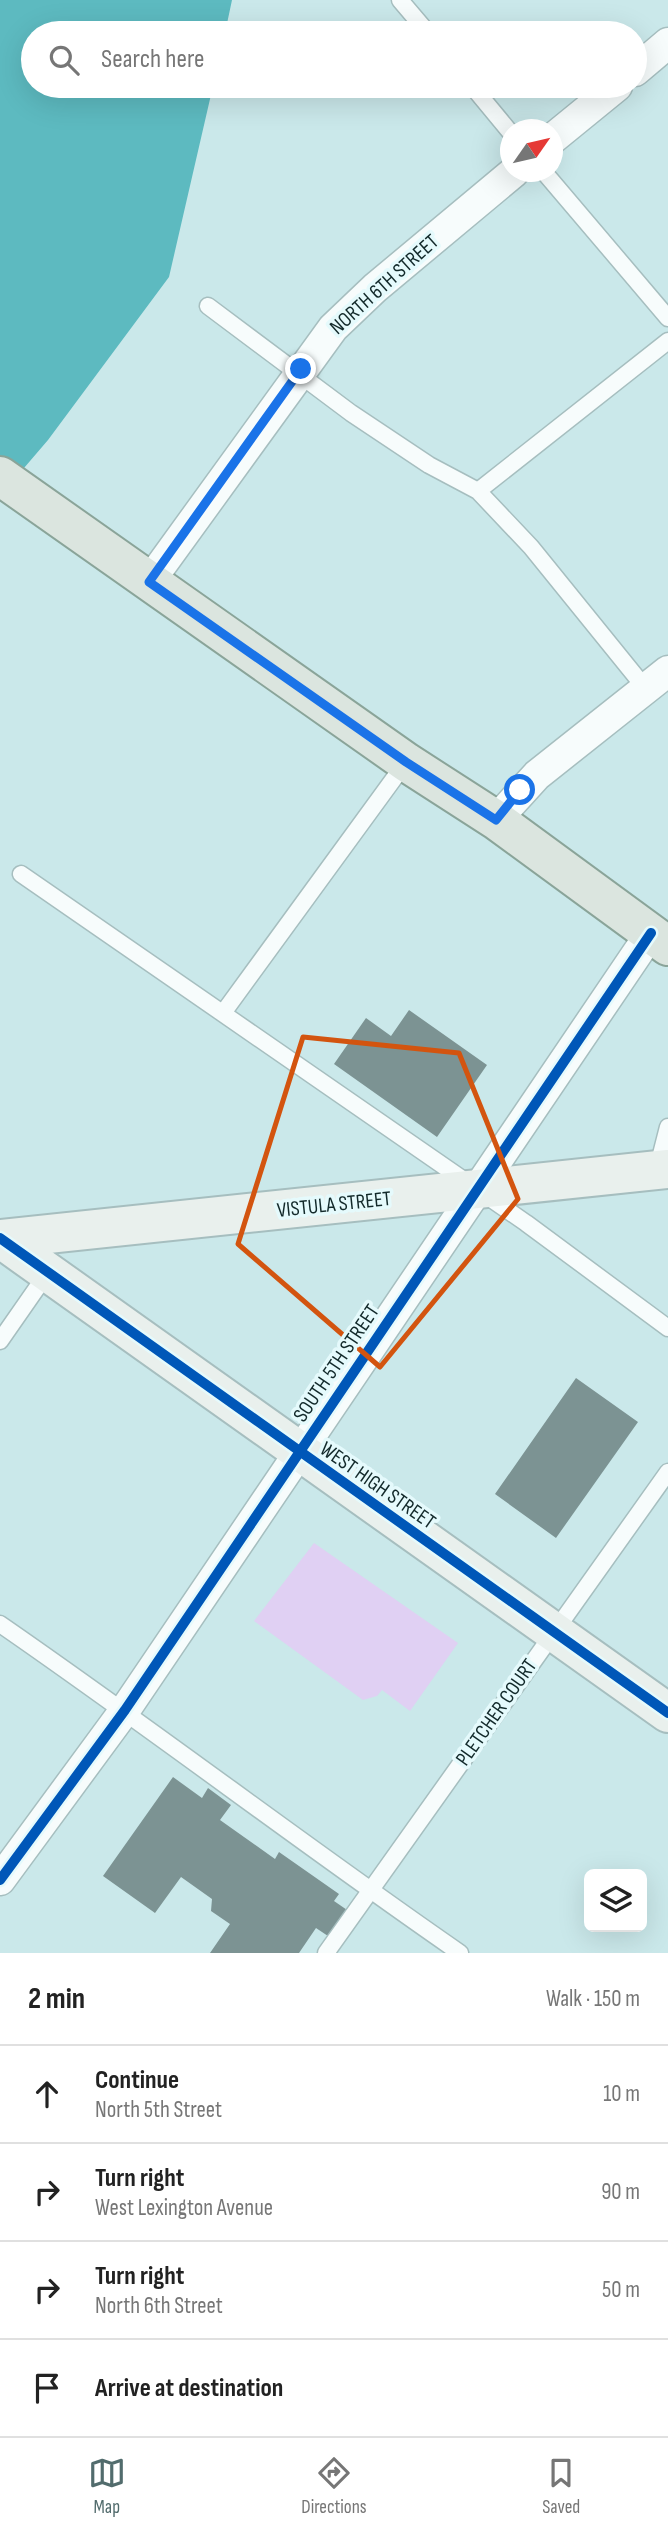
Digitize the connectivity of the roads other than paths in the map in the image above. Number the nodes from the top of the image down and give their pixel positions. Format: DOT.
graph roads {
  1 [pos="400,0"];
  2 [pos="418,21"];
  3 [pos="668,43"];
  4 [pos="647,61"];
  5 [pos="482,98"];
  6 [pos="602,98"];
  7 [pos="500,120"];
  8 [pos="563,130"];
  9 [pos="502,182"];
  10 [pos="552,182"];
  11 [pos="208,306"];
  12 [pos="668,318"];
  13 [pos="668,341"];
  14 [pos="299,373"];
  15 [pos="0,476"];
  16 [pos="478,491"];
  17 [pos="149,582"];
  18 [pos="657,680"];
  19 [pos="406,762"];
  20 [pos="496,820"];
  21 [pos="21,874"];
  22 [pos="659,940"];
  23 [pos="223,1013"];
  24 [pos="668,1127"];
  25 [pos="662,1170"];
  26 [pos="477,1189"];
  27 [pos="0,1239"];
  28 [pos="48,1272"];
  29 [pos="668,1328"];
  30 [pos="0,1340"];
  31 [pos="298,1452"];
  32 [pos="668,1472"];
  33 [pos="0,1624"];
  34 [pos="553,1632"];
  35 [pos="125,1710"];
  36 [pos="668,1713"];
  37 [pos="0,1880"];
  38 [pos="370,1891"];
  39 [pos="326,1953"];
  40 [pos="460,1953"];
  1 -- 2 [label="lane"];
  3 -- 4 [label="street"];
  5 -- 7 [label="lane"];
  6 -- 8 [label="street"];
  9 -- 14 [label="street, NORTH 6TH STREET"];
  10 -- 12 [label="lane"];
  11 -- 14 [label="lane"];
  13 -- 16 [label="lane"];
  14 -- 16 [label="lane"];
  14 -- 17 [label="street, NORTH 6TH STREET"];
  15 -- 17 [label="main road"];
  16 -- 18 [label="lane"];
  17 -- 19 [label="main road"];
  18 -- 20 [label="street"];
  19 -- 20 [label="main road"];
  19 -- 23 [label="lane"];
  20 -- 22 [label="main road"];
  21 -- 23 [label="lane"];
  22 -- 26 [label="street, SOUTH 5TH STREET"];
  23 -- 26 [label="lane"];
  24 -- 25 [label="lane"];
  25 -- 26 [label="street, VISTULA STREET"];
  26 -- 27 [label="street, VISTULA STREET"];
  26 -- 29 [label="lane"];
  26 -- 31 [label="street, SOUTH 5TH STREET"];
  27 -- 28 [label="street, WEST HIGH STREET"];
  28 -- 30 [label="lane"];
  28 -- 31 [label="street, WEST HIGH STREET"];
  31 -- 34 [label="street, WEST HIGH STREET"];
  31 -- 35 [label="street, SOUTH 5TH STREET"];
  32 -- 34 [label="lane, PLETCHER COURT"];
  33 -- 35 [label="lane"];
  34 -- 36 [label="street, WEST HIGH STREET"];
  34 -- 38 [label="lane, PLETCHER COURT"];
  35 -- 37 [label="street, SOUTH 5TH STREET"];
  35 -- 38 [label="lane"];
  38 -- 39 [label="lane, PLETCHER COURT"];
  38 -- 40 [label="lane"];
}
